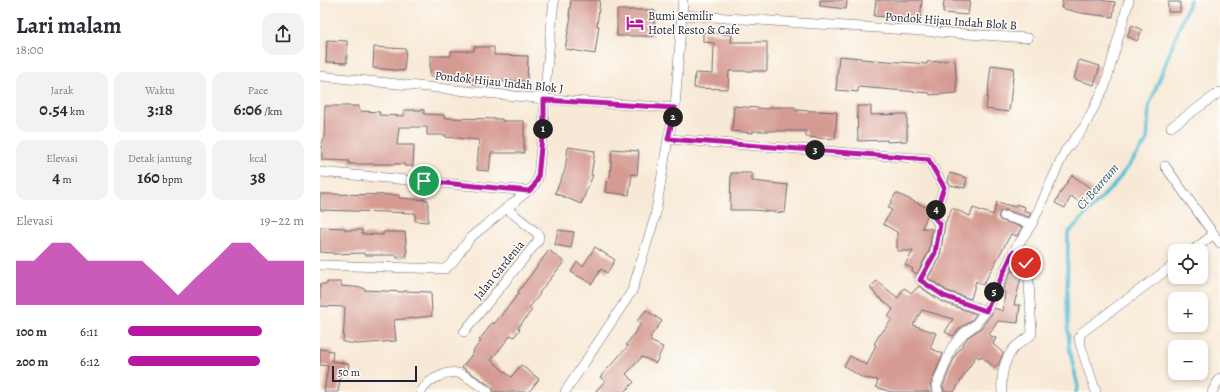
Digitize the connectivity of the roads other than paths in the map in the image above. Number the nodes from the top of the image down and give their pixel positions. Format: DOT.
graph roads {
  1 [pos="554,0"];
  2 [pos="683,0"];
  3 [pos="1129,0"];
  4 [pos="682,15"];
  5 [pos="1028,38"];
  6 [pos="320,76"];
  7 [pos="1220,92"];
  8 [pos="544,100"];
  9 [pos="675,108"];
  10 [pos="1171,127"];
  11 [pos="668,139"];
  12 [pos="1165,166"];
  13 [pos="320,172"];
  14 [pos="529,191"];
  15 [pos="506,208"];
  16 [pos="1004,216"];
  17 [pos="1032,224"];
  18 [pos="1214,234"];
  19 [pos="1220,243"];
  20 [pos="1201,244"];
  21 [pos="1013,252"];
  22 [pos="320,265"];
  23 [pos="1168,269"];
  24 [pos="986,311"];
  25 [pos="464,332"];
  26 [pos="1220,378"];
  27 [pos="421,392"];
  28 [pos="488,392"];
  29 [pos="565,392"];
  30 [pos="938,392"];
  31 [pos="1002,392"];
  32 [pos="1096,392"];
  33 [pos="1212,392"];
  1 -- 8 [label="street"];
  2 -- 4 [label="street"];
  3 -- 17 [label="street"];
  4 -- 5 [label="street, Pondok Hijau Indah Blok B"];
  4 -- 9 [label="street"];
  6 -- 8 [label="street, Pondok Hijau Indah Blok J"];
  7 -- 10 [label="street"];
  8 -- 9 [label="street, Pondok Hijau Indah Blok J"];
  8 -- 14 [label="street"];
  9 -- 11 [label="street"];
  11 -- 24 [label="street"];
  11 -- 29 [label="street"];
  12 -- 18 [label="street"];
  13 -- 14 [label="street"];
  14 -- 15 [label="street"];
  15 -- 22 [label="street"];
  15 -- 25 [label="street, Jalan Gardenia"];
  16 -- 17 [label="street"];
  17 -- 21 [label="street"];
  18 -- 19 [label="street"];
  18 -- 20 [label="street"];
  21 -- 24 [label="street"];
  21 -- 31 [label="street"];
  23 -- 32 [label="street"];
  24 -- 30 [label="street"];
  26 -- 33 [label="street"];
  27 -- 28 [label="street"];
}
